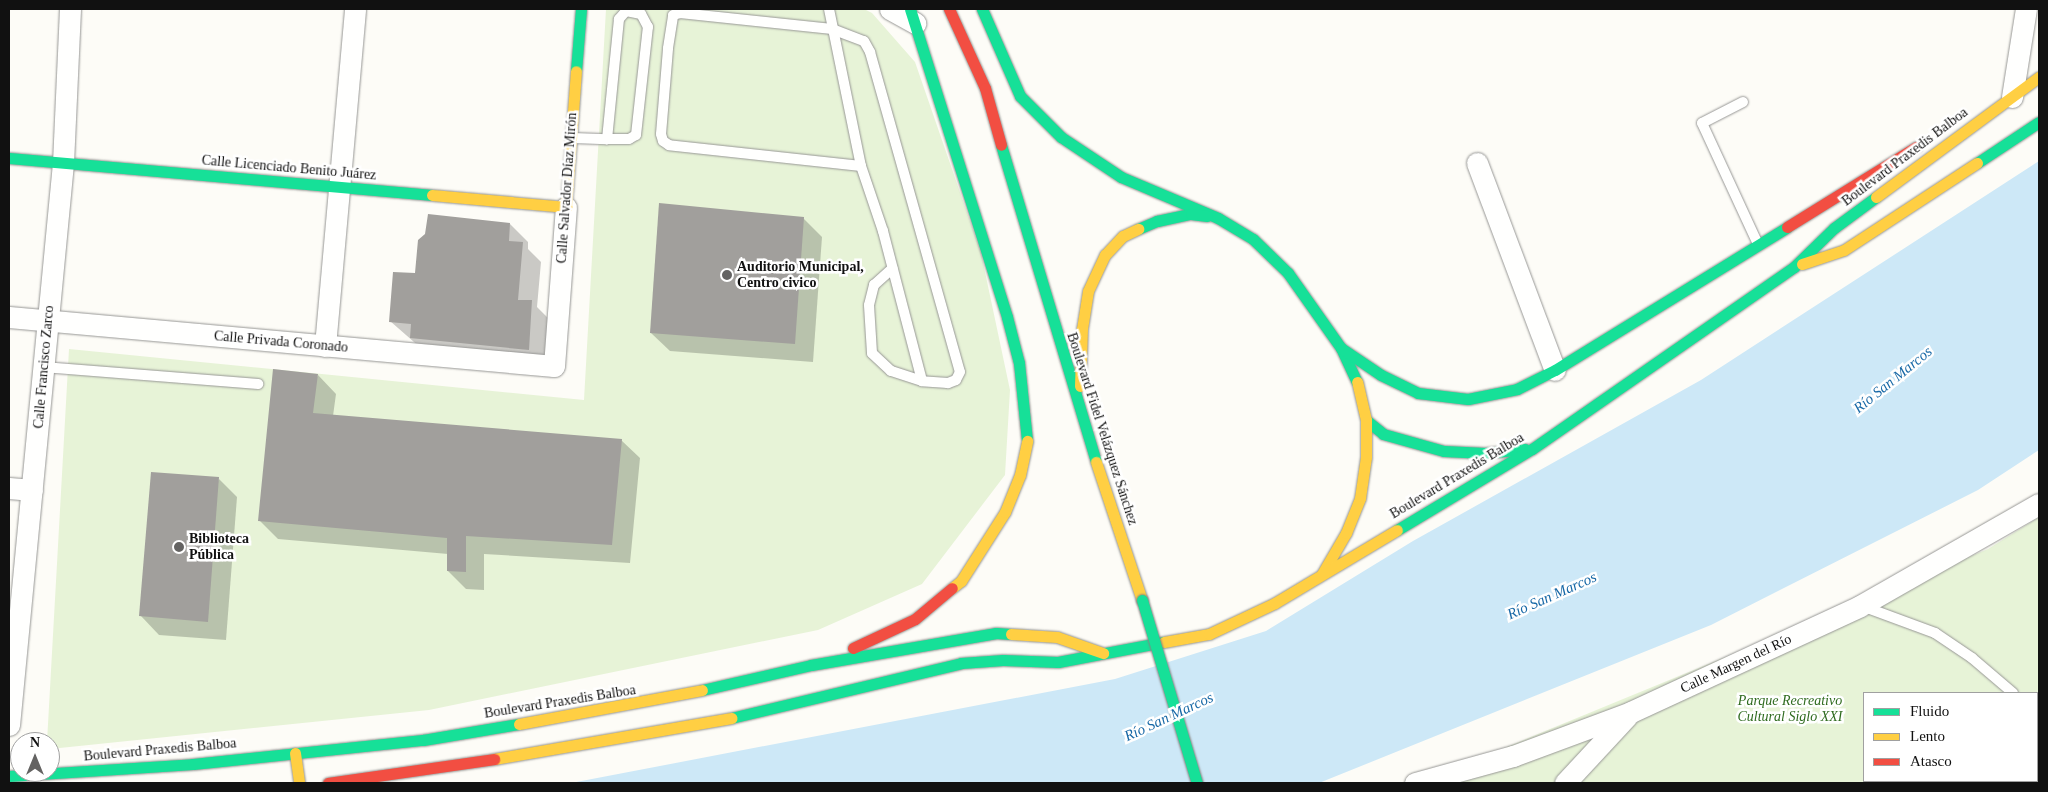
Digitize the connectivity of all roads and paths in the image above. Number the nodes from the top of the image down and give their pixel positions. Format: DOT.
graph roads {
  1 [pos="70,9"];
  2 [pos="355,9"];
  3 [pos="581,9"];
  4 [pos="829,9"];
  5 [pos="890,9"];
  6 [pos="948,9"];
  7 [pos="982,9"];
  8 [pos="2026,9"];
  9 [pos="912,16"];
  10 [pos="832,29"];
  11 [pos="982,36"];
  12 [pos="982,54"];
  13 [pos="2039,77"];
  14 [pos="983,82"];
  15 [pos="2012,97"];
  16 [pos="1742,102"];
  17 [pos="1988,114"];
  18 [pos="2039,122"];
  19 [pos="1947,130"];
  20 [pos="571,138"];
  21 [pos="1931,138"];
  22 [pos="607,139"];
  23 [pos="9,158"];
  24 [pos="63,162"];
  25 [pos="1477,163"];
  26 [pos="861,166"];
  27 [pos="338,187"];
  28 [pos="566,207"];
  29 [pos="1218,218"];
  30 [pos="1759,244"];
  31 [pos="1794,267"];
  32 [pos="893,268"];
  33 [pos="9,317"];
  34 [pos="48,320"];
  35 [pos="325,346"];
  36 [pos="1341,348"];
  37 [pos="554,366"];
  38 [pos="44,368"];
  39 [pos="1555,370"];
  40 [pos="922,381"];
  41 [pos="258,384"];
  42 [pos="1080,415"];
  43 [pos="1366,420"];
  44 [pos="1532,449"];
  45 [pos="9,488"];
  46 [pos="32,490"];
  47 [pos="2039,504"];
  48 [pos="1322,575"];
  49 [pos="1860,606"];
  50 [pos="14,618"];
  51 [pos="1109,655"];
  52 [pos="811,665"];
  53 [pos="2012,692"];
  54 [pos="1631,712"];
  55 [pos="9,725"];
  56 [pos="295,753"];
  57 [pos="9,776"];
  58 [pos="299,783"];
  59 [pos="328,783"];
  60 [pos="1197,783"];
  61 [pos="1415,783"];
  62 [pos="1565,783"];
  1 -- 24 [label="street, Calle Francisco Zarco"];
  2 -- 27 [label="street"];
  3 -- 20 [label="main road, Calle Salvador Díaz Mirón"];
  4 -- 10 [label="lane"];
  5 -- 9 [label="street"];
  6 -- 14 [label="main road, Boulevard Fidel Velázquez Sánchez"];
  7 -- 11 [label="main road"];
  7 -- 29 [label="main road"];
  8 -- 15 [label="street"];
  9 -- 52 [label="main road"];
  10 -- 26 [label="lane"];
  10 -- 26 [label="lane"];
  10 -- 40 [label="lane"];
  12 -- 14 [label="main road, Boulevard Fidel Velázquez Sánchez"];
  13 -- 15 [label="main road, Boulevard Praxedis Balboa"];
  14 -- 42 [label="main road, Boulevard Fidel Velázquez Sánchez"];
  15 -- 17 [label="main road, Boulevard Praxedis Balboa"];
  16 -- 30 [label="lane"];
  17 -- 19 [label="main road"];
  17 -- 31 [label="main road, Boulevard Praxedis Balboa"];
  18 -- 31 [label="main road, Boulevard Praxedis Balboa"];
  20 -- 22 [label="lane"];
  20 -- 28 [label="main road, Calle Salvador Díaz Mirón"];
  21 -- 30 [label="main road"];
  22 -- 22 [label="lane"];
  23 -- 24 [label="main road, Calle Licenciado Benito Juárez"];
  24 -- 27 [label="main road, Calle Licenciado Benito Juárez"];
  24 -- 34 [label="street, Calle Francisco Zarco"];
  25 -- 39 [label="street"];
  26 -- 32 [label="lane"];
  27 -- 28 [label="main road, Calle Licenciado Benito Juárez"];
  27 -- 35 [label="street"];
  28 -- 37 [label="street, Calle Salvador Díaz Mirón"];
  29 -- 36 [label="main road"];
  29 -- 42 [label="main road"];
  30 -- 39 [label="main road"];
  31 -- 44 [label="main road, Boulevard Praxedis Balboa"];
  32 -- 40 [label="lane"];
  32 -- 40 [label="lane"];
  33 -- 34 [label="street, Calle Privada Coronado"];
  34 -- 35 [label="street, Calle Privada Coronado"];
  34 -- 38 [label="street, Calle Francisco Zarco"];
  35 -- 37 [label="street, Calle Privada Coronado"];
  36 -- 39 [label="main road"];
  36 -- 43 [label="main road"];
  38 -- 41 [label="lane"];
  38 -- 46 [label="street, Calle Francisco Zarco"];
  42 -- 60 [label="main road, Boulevard Fidel Velázquez Sánchez, bridge"];
  43 -- 44 [label="main road"];
  43 -- 48 [label="main road"];
  44 -- 48 [label="main road, Boulevard Praxedis Balboa"];
  45 -- 46 [label="street"];
  46 -- 50 [label="street, Calle Francisco Zarco"];
  47 -- 49 [label="street, Calle Margen del Río"];
  48 -- 51 [label="main road, Boulevard Praxedis Balboa"];
  49 -- 53 [label="lane"];
  49 -- 54 [label="street, Calle Margen del Río"];
  50 -- 55 [label="street, Calle Francisco Zarco"];
  51 -- 52 [label="main road, Boulevard Praxedis Balboa"];
  51 -- 59 [label="main road, Boulevard Praxedis Balboa"];
  52 -- 56 [label="main road, Boulevard Praxedis Balboa"];
  54 -- 61 [label="street, Calle Margen del Río"];
  54 -- 62 [label="street"];
  56 -- 57 [label="main road, Boulevard Praxedis Balboa"];
  56 -- 58 [label="main road"];
}
